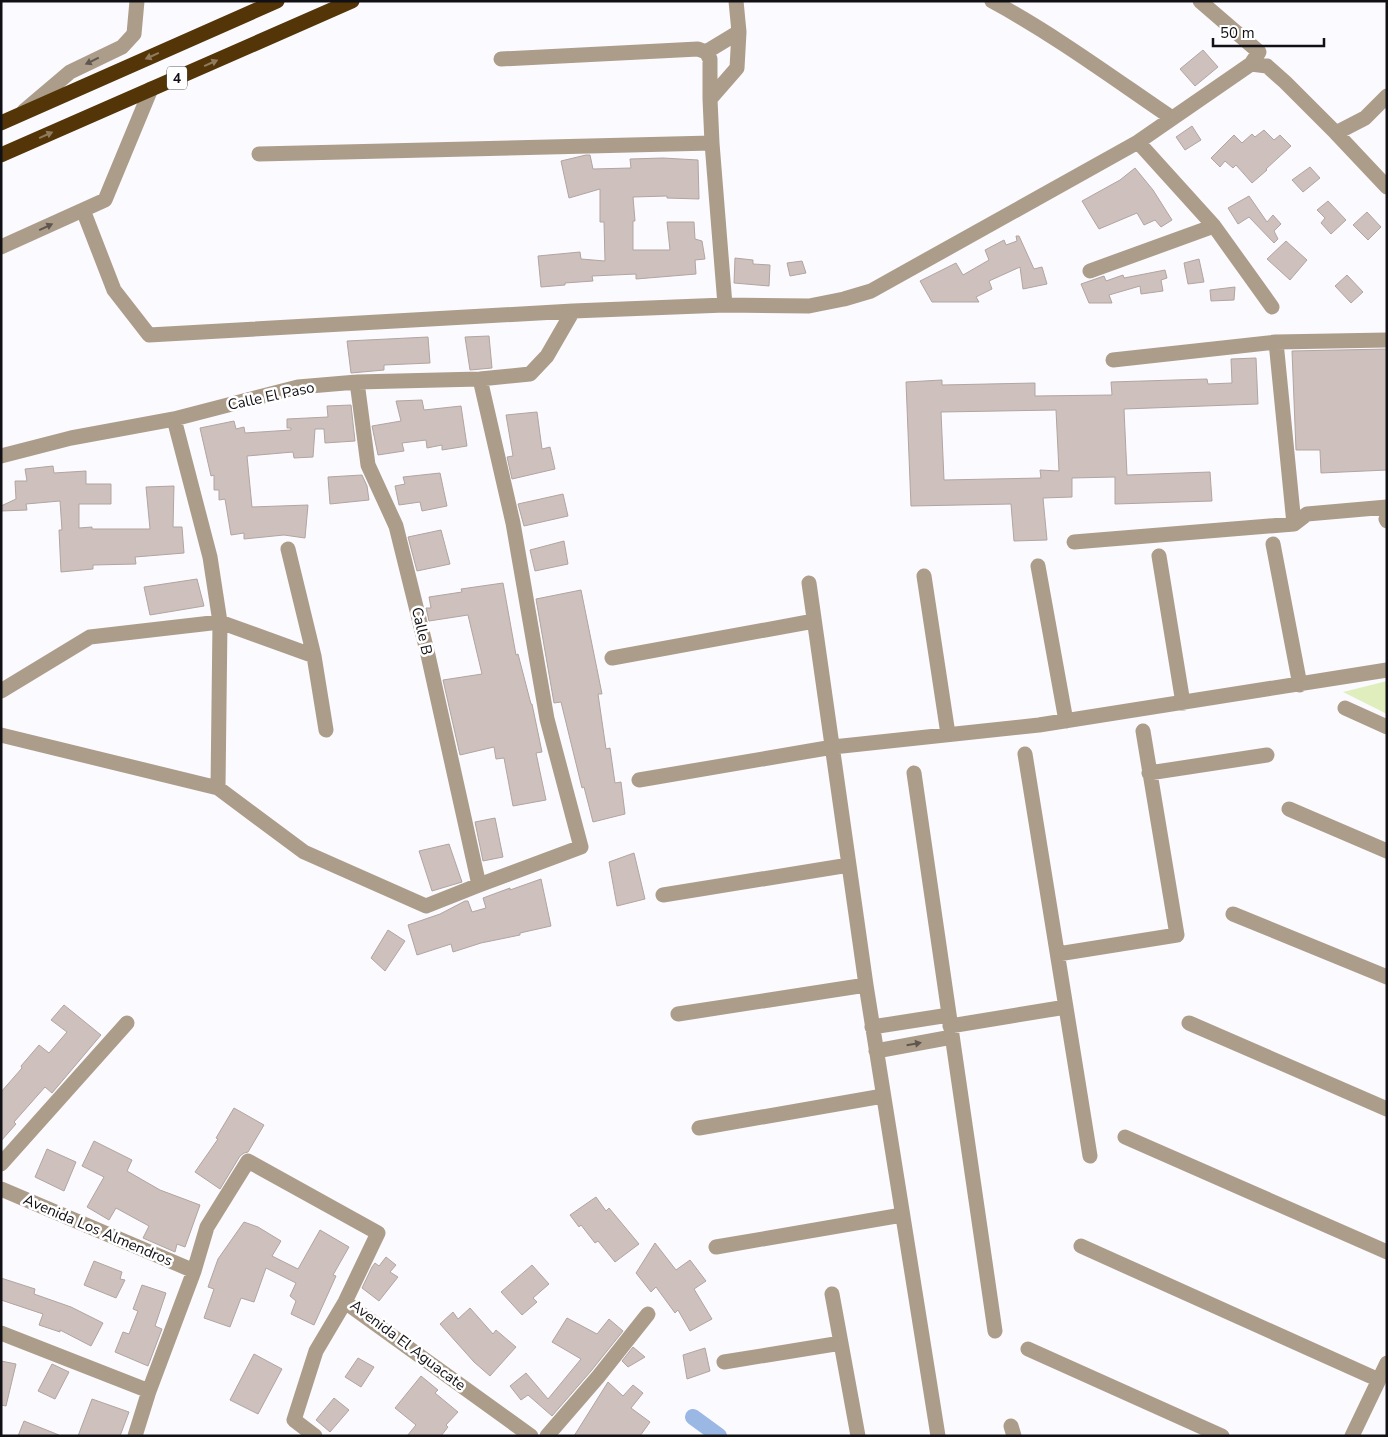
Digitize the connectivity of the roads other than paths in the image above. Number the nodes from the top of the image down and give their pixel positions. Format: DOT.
graph roads {
  1 [pos="137,1"];
  2 [pos="277,1"];
  3 [pos="352,1"];
  4 [pos="736,1"];
  5 [pos="992,1"];
  6 [pos="1200,1"];
  7 [pos="739,32"];
  8 [pos="706,52"];
  9 [pos="501,59"];
  10 [pos="1251,64"];
  11 [pos="151,89"];
  12 [pos="1387,96"];
  13 [pos="710,99"];
  14 [pos="20,115"];
  15 [pos="1172,118"];
  16 [pos="1,123"];
  17 [pos="1336,133"];
  18 [pos="1138,142"];
  19 [pos="712,143"];
  20 [pos="259,154"];
  21 [pos="1,155"];
  22 [pos="1387,187"];
  23 [pos="82,210"];
  24 [pos="1214,226"];
  25 [pos="1,247"];
  26 [pos="1090,271"];
  27 [pos="725,305"];
  28 [pos="1272,307"];
  29 [pos="573,311"];
  30 [pos="1387,340"];
  31 [pos="1276,342"];
  32 [pos="1113,360"];
  33 [pos="480,379"];
  34 [pos="357,382"];
  35 [pos="174,419"];
  36 [pos="1,456"];
  37 [pos="1387,507"];
  38 [pos="1294,524"];
  39 [pos="1074,542"];
  40 [pos="1274,544"];
  41 [pos="288,549"];
  42 [pos="1159,556"];
  43 [pos="1038,566"];
  44 [pos="924,576"];
  45 [pos="809,584"];
  46 [pos="814,621"];
  47 [pos="220,622"];
  48 [pos="314,656"];
  49 [pos="612,658"];
  50 [pos="1387,670"];
  51 [pos="1300,685"];
  52 [pos="1,691"];
  53 [pos="1183,702"];
  54 [pos="1345,708"];
  55 [pos="1066,721"];
  56 [pos="1387,727"];
  57 [pos="326,730"];
  58 [pos="1143,731"];
  59 [pos="948,734"];
  60 [pos="1,735"];
  61 [pos="833,747"];
  62 [pos="1026,754"];
  63 [pos="1267,755"];
  64 [pos="914,773"];
  65 [pos="1149,773"];
  66 [pos="639,780"];
  67 [pos="218,788"];
  68 [pos="1289,809"];
  69 [pos="1387,851"];
  70 [pos="849,865"];
  71 [pos="479,885"];
  72 [pos="663,895"];
  73 [pos="1233,914"];
  74 [pos="1058,954"];
  75 [pos="1387,977"];
  76 [pos="866,985"];
  77 [pos="1066,1007"];
  78 [pos="678,1014"];
  79 [pos="127,1023"];
  80 [pos="1189,1023"];
  81 [pos="950,1026"];
  82 [pos="872,1027"];
  83 [pos="876,1051"];
  84 [pos="884,1096"];
  85 [pos="1387,1109"];
  86 [pos="700,1128"];
  87 [pos="1125,1137"];
  88 [pos="1090,1156"];
  89 [pos="1,1164"];
  90 [pos="1,1189"];
  91 [pos="902,1215"];
  92 [pos="1081,1246"];
  93 [pos="716,1247"];
  94 [pos="1387,1252"];
  95 [pos="194,1271"];
  96 [pos="832,1294"];
  97 [pos="345,1302"];
  98 [pos="648,1314"];
  99 [pos="995,1331"];
  100 [pos="1,1333"];
  101 [pos="841,1343"];
  102 [pos="1028,1349"];
  103 [pos="724,1362"];
  104 [pos="1387,1363"];
  105 [pos="1379,1380"];
  106 [pos="149,1391"];
  107 [pos="135,1436"];
  108 [pos="314,1436"];
  109 [pos="531,1436"];
  110 [pos="547,1436"];
  111 [pos="858,1436"];
  112 [pos="938,1436"];
  113 [pos="1222,1436"];
  114 [pos="1352,1436"];
  1 -- 14 [label="street, one-way"];
  2 -- 14 [label="highway, 4, one-way"];
  11 -- 3 [label="highway, 4, one-way"];
  4 -- 7 [label="street"];
  5 -- 15 [label="street"];
  6 -- 10 [label="street"];
  7 -- 8 [label="street"];
  7 -- 13 [label="street"];
  8 -- 9 [label="street"];
  8 -- 13 [label="street"];
  10 -- 15 [label="street"];
  10 -- 17 [label="street"];
  21 -- 11 [label="highway, 4, one-way"];
  11 -- 23 [label="street"];
  12 -- 17 [label="street"];
  13 -- 19 [label="street"];
  14 -- 16 [label="highway, 4"];
  15 -- 18 [label="street"];
  17 -- 22 [label="street"];
  18 -- 24 [label="street"];
  18 -- 27 [label="street"];
  19 -- 20 [label="street"];
  19 -- 27 [label="street"];
  25 -- 23 [label="street, one-way"];
  23 -- 29 [label="street"];
  24 -- 26 [label="street"];
  24 -- 28 [label="street"];
  27 -- 29 [label="street"];
  29 -- 33 [label="street, Calle El Paso"];
  30 -- 31 [label="street"];
  31 -- 32 [label="street"];
  31 -- 38 [label="street"];
  33 -- 34 [label="street, Calle El Paso"];
  33 -- 71 [label="street"];
  34 -- 35 [label="street, Calle El Paso"];
  34 -- 71 [label="street, Calle B"];
  35 -- 36 [label="street, Calle El Paso"];
  35 -- 47 [label="street"];
  37 -- 38 [label="street"];
  38 -- 39 [label="street"];
  40 -- 51 [label="street"];
  41 -- 48 [label="street"];
  42 -- 53 [label="street"];
  43 -- 55 [label="street"];
  44 -- 59 [label="street"];
  45 -- 46 [label="street"];
  46 -- 49 [label="street"];
  46 -- 61 [label="street"];
  47 -- 48 [label="street"];
  47 -- 52 [label="street"];
  47 -- 67 [label="street"];
  48 -- 57 [label="street"];
  50 -- 51 [label="street"];
  51 -- 53 [label="street"];
  53 -- 55 [label="street"];
  54 -- 56 [label="street"];
  55 -- 59 [label="street"];
  58 -- 65 [label="street"];
  59 -- 61 [label="street"];
  60 -- 67 [label="street"];
  61 -- 66 [label="street"];
  61 -- 70 [label="street"];
  62 -- 74 [label="street"];
  63 -- 65 [label="street"];
  64 -- 81 [label="street"];
  65 -- 74 [label="street"];
  67 -- 71 [label="street"];
  68 -- 69 [label="street"];
  70 -- 72 [label="street"];
  70 -- 76 [label="street"];
  73 -- 75 [label="street"];
  74 -- 77 [label="street"];
  76 -- 78 [label="street"];
  76 -- 82 [label="street"];
  77 -- 81 [label="street"];
  77 -- 88 [label="street"];
  79 -- 89 [label="street"];
  80 -- 85 [label="street"];
  81 -- 82 [label="street"];
  83 -- 81 [label="street, one-way"];
  81 -- 99 [label="street"];
  82 -- 83 [label="street"];
  83 -- 84 [label="street"];
  84 -- 86 [label="street"];
  84 -- 91 [label="street"];
  87 -- 94 [label="street"];
  90 -- 95 [label="street, Avenida Los Almendros"];
  91 -- 93 [label="street"];
  91 -- 112 [label="street"];
  92 -- 105 [label="street"];
  95 -- 97 [label="street, Avenida El Aguacate"];
  95 -- 106 [label="street"];
  96 -- 101 [label="street"];
  97 -- 108 [label="street"];
  97 -- 109 [label="street, Avenida El Aguacate"];
  98 -- 110 [label="street"];
  100 -- 106 [label="street"];
  101 -- 103 [label="street"];
  101 -- 111 [label="street"];
  102 -- 113 [label="street"];
  104 -- 105 [label="street"];
  105 -- 114 [label="street"];
  106 -- 107 [label="street"];
}
